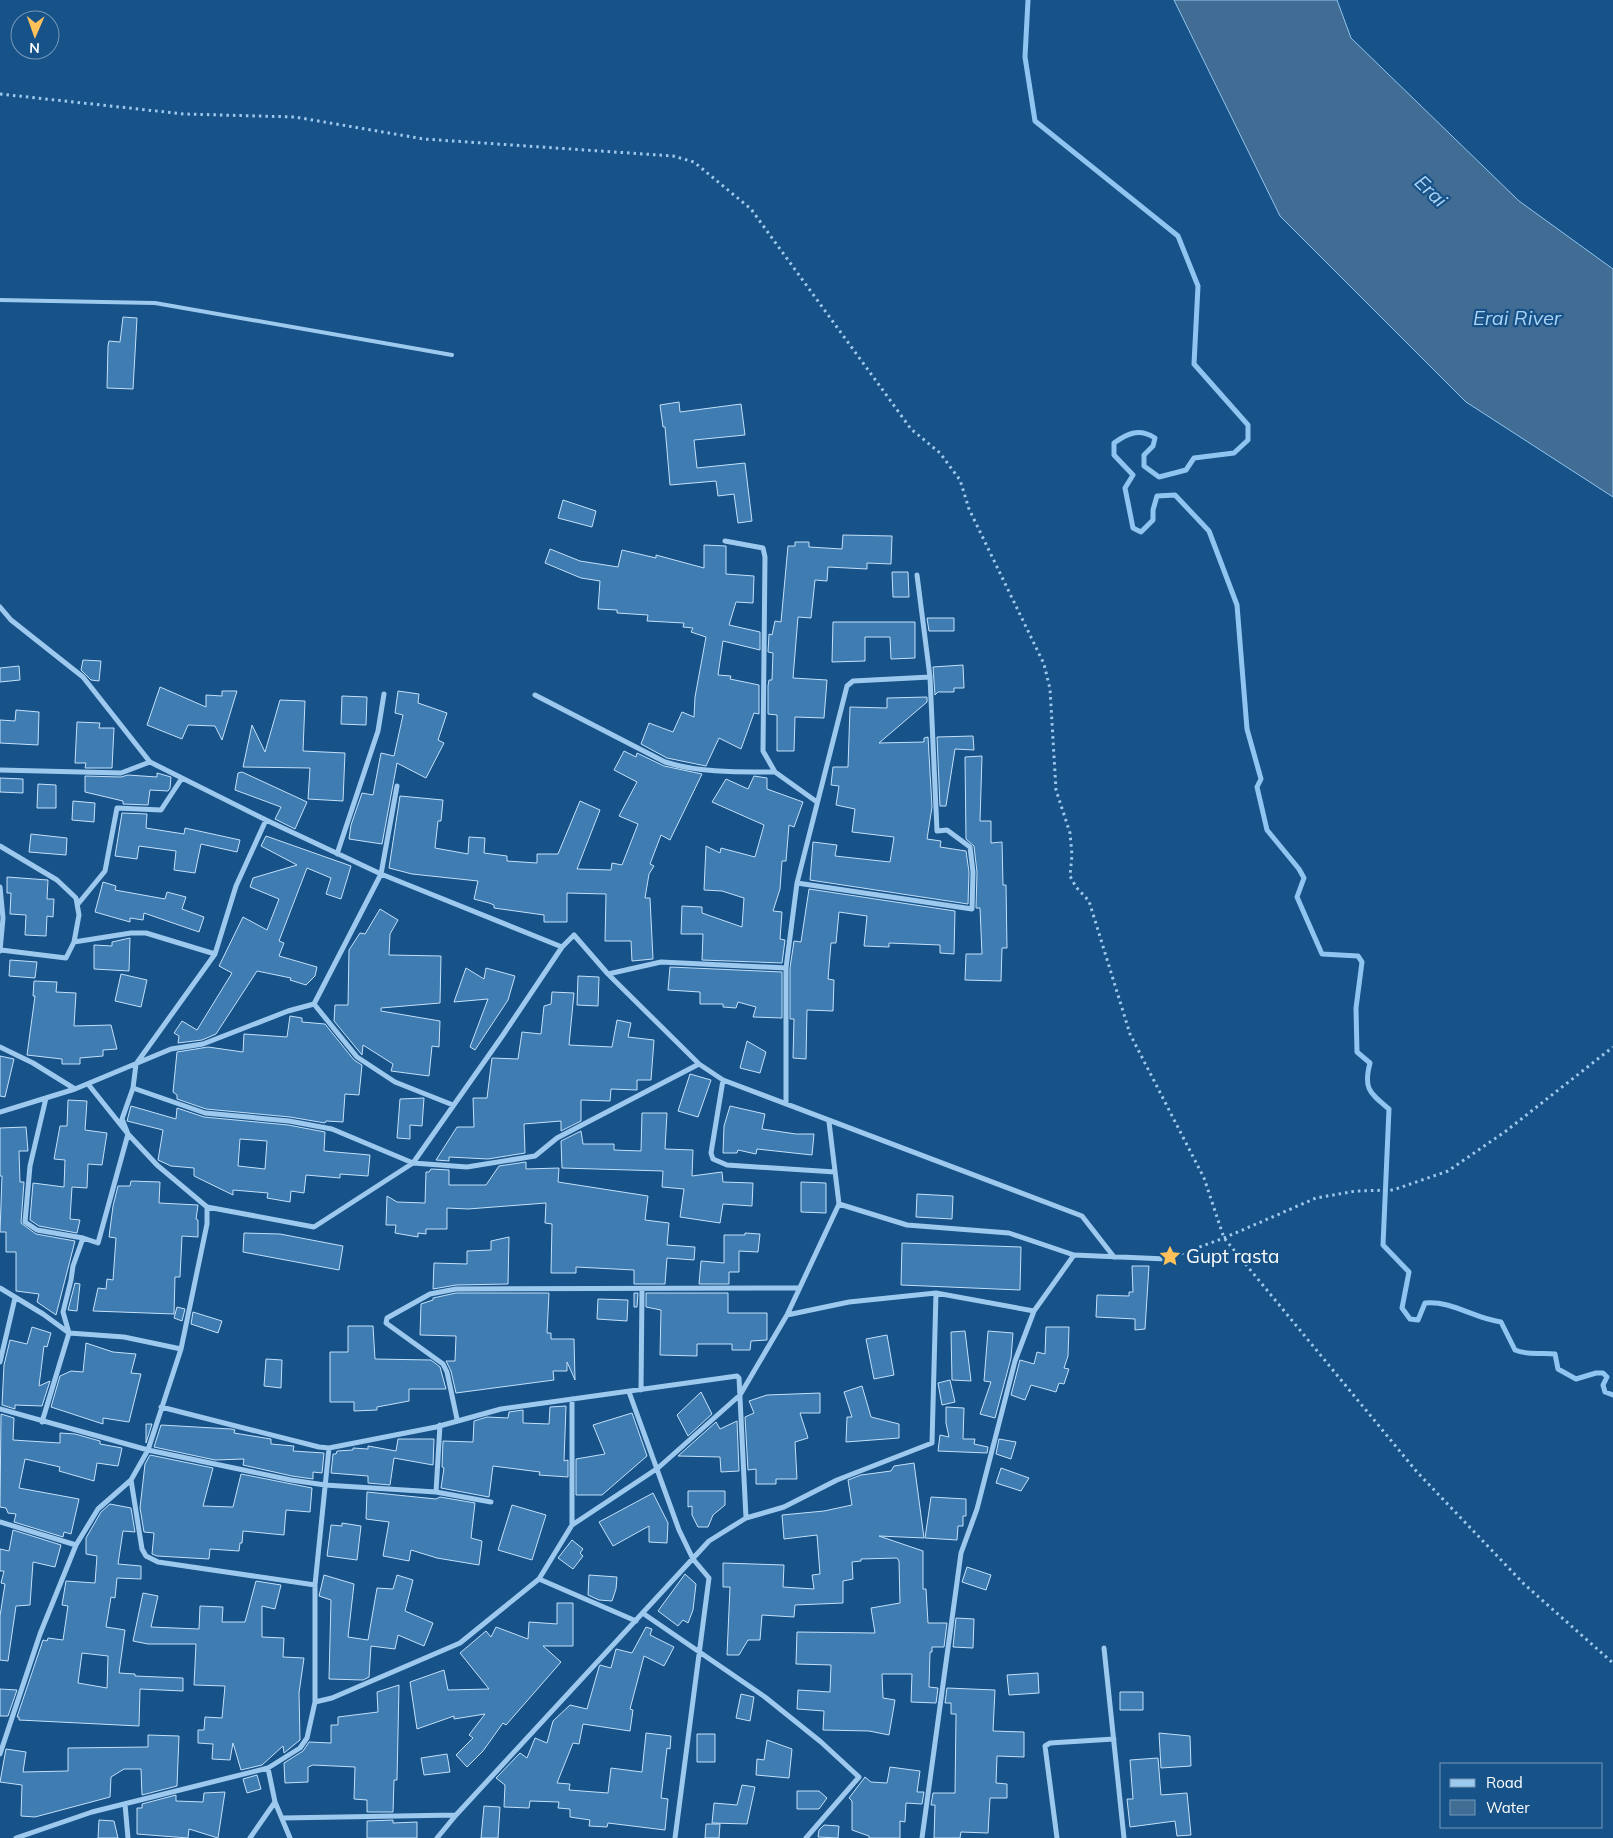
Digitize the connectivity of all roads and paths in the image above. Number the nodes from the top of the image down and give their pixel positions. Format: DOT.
graph roads {
  1 [pos="0,94"];
  2 [pos="0,300"];
  3 [pos="452,355"];
  4 [pos="725,541"];
  5 [pos="917,575"];
  6 [pos="0,607"];
  7 [pos="930,677"];
  8 [pos="384,694"];
  9 [pos="536,695"];
  10 [pos="150,762"];
  11 [pos="0,770"];
  12 [pos="775,772"];
  13 [pos="182,778"];
  14 [pos="397,786"];
  15 [pos="817,802"];
  16 [pos="266,820"];
  17 [pos="0,846"];
  18 [pos="337,854"];
  19 [pos="381,874"];
  20 [pos="797,883"];
  21 [pos="0,887"];
  22 [pos="78,904"];
  23 [pos="74,942"];
  24 [pos="562,947"];
  25 [pos="0,951"];
  26 [pos="215,954"];
  27 [pos="786,968"];
  28 [pos="608,974"];
  29 [pos="314,1004"];
  30 [pos="0,1047"];
  31 [pos="1613,1048"];
  32 [pos="136,1064"];
  33 [pos="699,1064"];
  34 [pos="723,1080"];
  35 [pos="88,1084"];
  36 [pos="133,1088"];
  37 [pos="75,1089"];
  38 [pos="46,1098"];
  39 [pos="786,1103"];
  40 [pos="453,1105"];
  41 [pos="0,1112"];
  42 [pos="829,1122"];
  43 [pos="128,1134"];
  44 [pos="413,1163"];
  45 [pos="835,1172"];
  46 [pos="839,1204"];
  47 [pos="207,1207"];
  48 [pos="83,1238"];
  49 [pos="1224,1238"];
  50 [pos="1074,1255"];
  51 [pos="1114,1257"];
  52 [pos="1166,1259"];
  53 [pos="0,1288"];
  54 [pos="799,1288"];
  55 [pos="642,1290"];
  56 [pos="936,1293"];
  57 [pos="15,1298"];
  58 [pos="1034,1311"];
  59 [pos="787,1315"];
  60 [pos="69,1333"];
  61 [pos="181,1350"];
  62 [pos="0,1362"];
  63 [pos="641,1390"];
  64 [pos="628,1392"];
  65 [pos="740,1395"];
  66 [pos="572,1399"];
  67 [pos="161,1407"];
  68 [pos="0,1409"];
  69 [pos="457,1419"];
  70 [pos="42,1422"];
  71 [pos="440,1425"];
  72 [pos="329,1448"];
  73 [pos="148,1450"];
  74 [pos="658,1468"];
  75 [pos="131,1480"];
  76 [pos="326,1485"];
  77 [pos="436,1492"];
  78 [pos="491,1502"];
  79 [pos="746,1518"];
  80 [pos="0,1522"];
  81 [pos="572,1525"];
  82 [pos="76,1545"];
  83 [pos="693,1559"];
  84 [pos="539,1579"];
  85 [pos="315,1585"];
  86 [pos="644,1614"];
  87 [pos="636,1621"];
  88 [pos="1104,1648"];
  89 [pos="700,1653"];
  90 [pos="1613,1663"];
  91 [pos="315,1702"];
  92 [pos="1114,1739"];
  93 [pos="0,1754"];
  94 [pos="268,1768"];
  95 [pos="275,1802"];
  96 [pos="124,1804"];
  97 [pos="456,1815"];
  98 [pos="282,1818"];
  99 [pos="16,1838"];
  100 [pos="128,1838"];
  101 [pos="250,1838"];
  102 [pos="290,1838"];
  103 [pos="437,1838"];
  104 [pos="675,1838"];
  105 [pos="806,1838"];
  106 [pos="922,1838"];
  107 [pos="1057,1838"];
  108 [pos="1124,1838"];
  1 -- 49 [label="path"];
  2 -- 3 [label="lane"];
  4 -- 12 [label="street"];
  5 -- 7 [label="street"];
  6 -- 10 [label="street"];
  7 -- 15 [label="street"];
  7 -- 20 [label="street"];
  8 -- 18 [label="street"];
  9 -- 12 [label="street"];
  10 -- 11 [label="street"];
  10 -- 13 [label="street"];
  12 -- 15 [label="street"];
  13 -- 16 [label="street"];
  13 -- 22 [label="street"];
  14 -- 19 [label="street"];
  15 -- 20 [label="street"];
  16 -- 18 [label="street"];
  16 -- 26 [label="street"];
  17 -- 22 [label="street"];
  18 -- 19 [label="street"];
  19 -- 24 [label="street"];
  19 -- 29 [label="street"];
  20 -- 27 [label="street"];
  21 -- 25 [label="street"];
  22 -- 23 [label="street"];
  23 -- 25 [label="street"];
  23 -- 26 [label="street"];
  24 -- 28 [label="street"];
  24 -- 40 [label="street"];
  26 -- 32 [label="street"];
  27 -- 28 [label="street"];
  27 -- 39 [label="street"];
  28 -- 33 [label="street"];
  29 -- 32 [label="street"];
  29 -- 40 [label="street"];
  30 -- 37 [label="street"];
  31 -- 49 [label="path"];
  32 -- 35 [label="street"];
  32 -- 36 [label="street"];
  33 -- 34 [label="street"];
  33 -- 44 [label="street"];
  34 -- 39 [label="street"];
  34 -- 45 [label="street"];
  35 -- 37 [label="street"];
  35 -- 43 [label="street"];
  36 -- 43 [label="street"];
  36 -- 44 [label="street"];
  37 -- 38 [label="street"];
  38 -- 41 [label="street"];
  38 -- 48 [label="street"];
  39 -- 42 [label="street"];
  40 -- 44 [label="street"];
  42 -- 45 [label="street"];
  42 -- 51 [label="street"];
  43 -- 47 [label="street"];
  43 -- 48 [label="street"];
  44 -- 47 [label="street"];
  45 -- 46 [label="street"];
  46 -- 50 [label="street"];
  46 -- 54 [label="street"];
  47 -- 61 [label="street"];
  48 -- 60 [label="street"];
  49 -- 52 [label="path"];
  49 -- 90 [label="path"];
  50 -- 51 [label="street"];
  50 -- 58 [label="street"];
  51 -- 52 [label="street"];
  53 -- 57 [label="street"];
  54 -- 55 [label="street"];
  54 -- 59 [label="street"];
  55 -- 63 [label="street"];
  55 -- 69 [label="street"];
  56 -- 58 [label="street"];
  56 -- 59 [label="street"];
  56 -- 79 [label="street"];
  57 -- 60 [label="street"];
  57 -- 62 [label="street"];
  58 -- 106 [label="street"];
  59 -- 65 [label="street"];
  60 -- 61 [label="street"];
  60 -- 70 [label="street"];
  61 -- 67 [label="street"];
  63 -- 64 [label="street"];
  63 -- 65 [label="street"];
  64 -- 66 [label="street"];
  64 -- 74 [label="street"];
  65 -- 74 [label="street"];
  65 -- 79 [label="street"];
  66 -- 69 [label="street"];
  66 -- 81 [label="street"];
  67 -- 72 [label="street"];
  67 -- 73 [label="street"];
  68 -- 70 [label="street"];
  69 -- 71 [label="street"];
  70 -- 73 [label="street"];
  71 -- 72 [label="street"];
  71 -- 77 [label="street"];
  72 -- 76 [label="street"];
  73 -- 75 [label="street"];
  73 -- 76 [label="street"];
  74 -- 81 [label="street"];
  74 -- 83 [label="street"];
  75 -- 82 [label="street"];
  75 -- 85 [label="street"];
  76 -- 77 [label="street"];
  76 -- 85 [label="street"];
  77 -- 78 [label="street"];
  79 -- 83 [label="street"];
  80 -- 82 [label="street"];
  81 -- 84 [label="street"];
  82 -- 93 [label="street"];
  83 -- 86 [label="street"];
  83 -- 89 [label="street"];
  84 -- 87 [label="street"];
  84 -- 91 [label="street"];
  85 -- 91 [label="street"];
  86 -- 87 [label="street"];
  86 -- 89 [label="street"];
  87 -- 97 [label="street"];
  88 -- 92 [label="street"];
  89 -- 104 [label="street"];
  89 -- 105 [label="street"];
  91 -- 94 [label="street"];
  92 -- 107 [label="street"];
  92 -- 108 [label="street"];
  94 -- 95 [label="street"];
  94 -- 96 [label="street"];
  95 -- 98 [label="street"];
  95 -- 101 [label="street"];
  96 -- 99 [label="street"];
  96 -- 100 [label="street"];
  97 -- 98 [label="street"];
  97 -- 103 [label="street"];
  98 -- 102 [label="street"];
}
